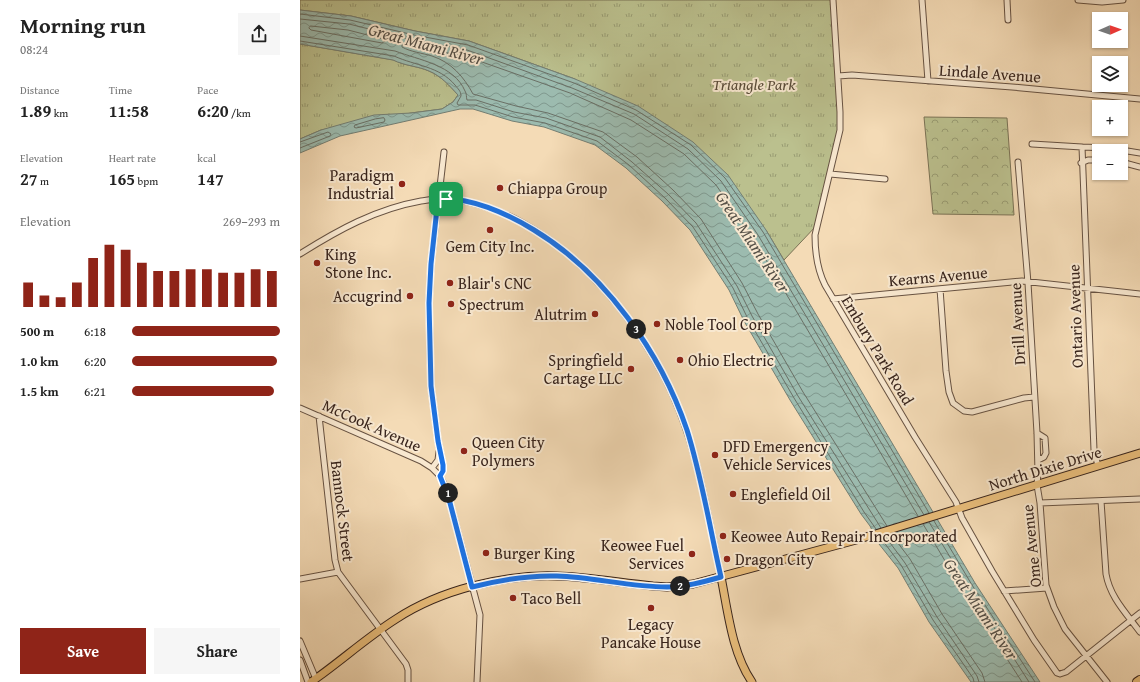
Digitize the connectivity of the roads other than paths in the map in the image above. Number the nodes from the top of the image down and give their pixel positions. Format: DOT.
graph roads {
  1 [pos="833,0"];
  2 [pos="922,0"];
  3 [pos="1007,0"];
  4 [pos="1078,0"];
  5 [pos="1123,0"];
  6 [pos="1008,20"];
  7 [pos="838,76"];
  8 [pos="928,81"];
  9 [pos="1140,99"];
  10 [pos="1032,144"];
  11 [pos="1082,147"];
  12 [pos="444,152"];
  13 [pos="1140,153"];
  14 [pos="1092,160"];
  15 [pos="1018,162"];
  16 [pos="1081,163"];
  17 [pos="1128,164"];
  18 [pos="1140,167"];
  19 [pos="830,174"];
  20 [pos="885,179"];
  21 [pos="438,199"];
  22 [pos="300,254"];
  23 [pos="1028,283"];
  24 [pos="1087,289"];
  25 [pos="940,290"];
  26 [pos="1140,294"];
  27 [pos="833,299"];
  28 [pos="1034,397"];
  29 [pos="300,408"];
  30 [pos="319,416"];
  31 [pos="1038,433"];
  32 [pos="439,450"];
  33 [pos="1140,453"];
  34 [pos="1038,460"];
  35 [pos="1098,466"];
  36 [pos="432,468"];
  37 [pos="440,476"];
  38 [pos="1037,486"];
  39 [pos="1140,499"];
  40 [pos="1101,500"];
  41 [pos="1040,503"];
  42 [pos="959,509"];
  43 [pos="338,572"];
  44 [pos="721,577"];
  45 [pos="300,579"];
  46 [pos="472,587"];
  47 [pos="1047,588"];
  48 [pos="1004,591"];
  49 [pos="1140,613"];
  50 [pos="1131,620"];
  51 [pos="381,630"];
  52 [pos="1140,632"];
  53 [pos="300,641"];
  54 [pos="1087,656"];
  55 [pos="300,660"];
  56 [pos="1140,680"];
  57 [pos="312,681"];
  58 [pos="408,682"];
  59 [pos="477,682"];
  60 [pos="752,682"];
  61 [pos="1107,682"];
  62 [pos="1137,682"];
  1 -- 7 [label="street, Embury Park Road"];
  2 -- 8 [label="street"];
  3 -- 6 [label="street"];
  4 -- 5 [label="street"];
  7 -- 8 [label="street, Lindale Avenue"];
  7 -- 19 [label="street, Embury Park Road"];
  8 -- 9 [label="street, Lindale Avenue"];
  10 -- 11 [label="street"];
  11 -- 13 [label="street"];
  11 -- 16 [label="street, Ontario Avenue"];
  12 -- 21 [label="street"];
  14 -- 16 [label="street"];
  15 -- 23 [label="street, Drill Avenue"];
  16 -- 24 [label="street, Ontario Avenue"];
  17 -- 18 [label="street"];
  19 -- 20 [label="street"];
  19 -- 27 [label="street, Embury Park Road"];
  21 -- 22 [label="street"];
  21 -- 32 [label="street"];
  21 -- 44 [label="street"];
  23 -- 24 [label="street, Kearns Avenue"];
  23 -- 25 [label="street, Kearns Avenue"];
  23 -- 28 [label="street, Drill Avenue"];
  24 -- 26 [label="street, Kearns Avenue"];
  24 -- 35 [label="street, Ontario Avenue"];
  25 -- 27 [label="street, Kearns Avenue"];
  25 -- 28 [label="street"];
  27 -- 42 [label="street, Embury Park Road"];
  28 -- 31 [label="street, Drill Avenue"];
  29 -- 30 [label="street, McCook Avenue"];
  30 -- 36 [label="street, McCook Avenue"];
  30 -- 43 [label="street, Bannock Street"];
  31 -- 34 [label="street, Drill Avenue"];
  31 -- 34 [label="street"];
  32 -- 36 [label="street"];
  32 -- 37 [label="street"];
  33 -- 35 [label="main road, North Dixie Drive"];
  34 -- 38 [label="street, Drill Avenue"];
  35 -- 38 [label="main road, North Dixie Drive"];
  36 -- 37 [label="street, McCook Avenue"];
  37 -- 46 [label="street"];
  38 -- 41 [label="street, Ome Avenue"];
  38 -- 42 [label="main road, North Dixie Drive"];
  39 -- 40 [label="street"];
  40 -- 41 [label="street"];
  40 -- 50 [label="street"];
  41 -- 47 [label="street, Ome Avenue"];
  42 -- 44 [label="main road, North Dixie Drive"];
  42 -- 48 [label="street, Embury Park Road"];
  43 -- 45 [label="street"];
  43 -- 51 [label="street, Bannock Street"];
  44 -- 46 [label="main road, North Dixie Drive"];
  44 -- 60 [label="main road"];
  46 -- 51 [label="main road, North Dixie Drive"];
  46 -- 59 [label="street"];
  47 -- 48 [label="street"];
  47 -- 54 [label="street, Ome Avenue"];
  48 -- 54 [label="street, Embury Park Road"];
  49 -- 50 [label="street"];
  50 -- 52 [label="street"];
  50 -- 54 [label="street"];
  51 -- 57 [label="main road, North Dixie Drive"];
  51 -- 58 [label="street, Bannock Street"];
  53 -- 57 [label="street"];
  54 -- 61 [label="street, Ome Avenue"];
  55 -- 57 [label="street"];
  56 -- 62 [label="highway"];
}
